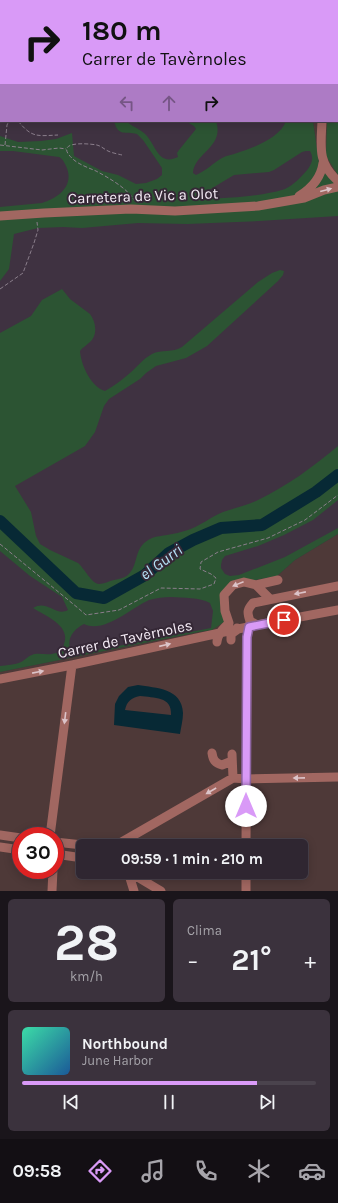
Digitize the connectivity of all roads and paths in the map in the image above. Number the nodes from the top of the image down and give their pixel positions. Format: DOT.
graph roads {
  1 [pos="8,122"];
  2 [pos="19,122"];
  3 [pos="322,122"];
  4 [pos="58,134"];
  5 [pos="0,145"];
  6 [pos="5,145"];
  7 [pos="67,149"];
  8 [pos="122,155"];
  9 [pos="323,163"];
  10 [pos="338,181"];
  11 [pos="338,187"];
  12 [pos="287,201"];
  13 [pos="138,210"];
  14 [pos="0,216"];
  15 [pos="38,230"];
  16 [pos="0,289"];
  17 [pos="338,495"];
  18 [pos="0,544"];
  19 [pos="278,580"];
  20 [pos="256,585"];
  21 [pos="338,586"];
  22 [pos="270,599"];
  23 [pos="338,610"];
  24 [pos="229,623"];
  25 [pos="252,625"];
  26 [pos="238,629"];
  27 [pos="221,632"];
  28 [pos="231,640"];
  29 [pos="217,642"];
  30 [pos="72,665"];
  31 [pos="0,679"];
  32 [pos="212,752"];
  33 [pos="232,778"];
  34 [pos="338,778"];
  35 [pos="246,779"];
  36 [pos="51,827"];
  37 [pos="0,835"];
  38 [pos="12,837"];
  39 [pos="127,839"];
  40 [pos="246,839"];
  41 [pos="64,843"];
  42 [pos="76,844"];
  43 [pos="0,847"];
  44 [pos="12,849"];
  45 [pos="64,855"];
  46 [pos="76,857"];
  47 [pos="53,879"];
  48 [pos="130,879"];
  49 [pos="140,879"];
  50 [pos="246,879"];
  51 [pos="52,891"];
  52 [pos="134,891"];
  53 [pos="161,891"];
  54 [pos="246,891"];
  1 -- 6 [label="path"];
  2 -- 4 [label="path"];
  3 -- 9 [label="street"];
  5 -- 6 [label="path"];
  6 -- 7 [label="path"];
  7 -- 8 [label="path"];
  7 -- 13 [label="path"];
  9 -- 10 [label="street"];
  9 -- 12 [label="street, Carretera de Vic a Olot"];
  12 -- 11 [label="street, Carretera de Vic a Olot, one-way"];
  12 -- 13 [label="street, Carretera de Vic a Olot"];
  13 -- 14 [label="street, Carretera de Vic a Olot"];
  15 -- 16 [label="path"];
  17 -- 18 [label="path"];
  19 -- 20 [label="street"];
  20 -- 22 [label="street"];
  20 -- 24 [label="street, one-way"];
  21 -- 22 [label="street, one-way"];
  22 -- 25 [label="street"];
  23 -- 25 [label="street, Carrer de Tavèrnoles"];
  24 -- 26 [label="street"];
  24 -- 27 [label="street"];
  25 -- 26 [label="street, Carrer de Tavèrnoles"];
  25 -- 35 [label="street"];
  26 -- 27 [label="street, Carrer de Tavèrnoles"];
  26 -- 28 [label="street"];
  27 -- 29 [label="street"];
  30 -- 27 [label="street, Carrer de Tavèrnoles, one-way"];
  31 -- 30 [label="street, Carrer de Tavèrnoles, one-way"];
  30 -- 36 [label="street, one-way"];
  32 -- 33 [label="street"];
  33 -- 35 [label="street"];
  33 -- 39 [label="street, one-way"];
  34 -- 35 [label="street, one-way"];
  35 -- 40 [label="street"];
  37 -- 38 [label="street"];
  41 -- 42 [label="street"];
  43 -- 44 [label="street"];
  45 -- 46 [label="street"];
  47 -- 51 [label="street"];
  48 -- 52 [label="street"];
  49 -- 53 [label="street"];
  50 -- 54 [label="street"];
}
